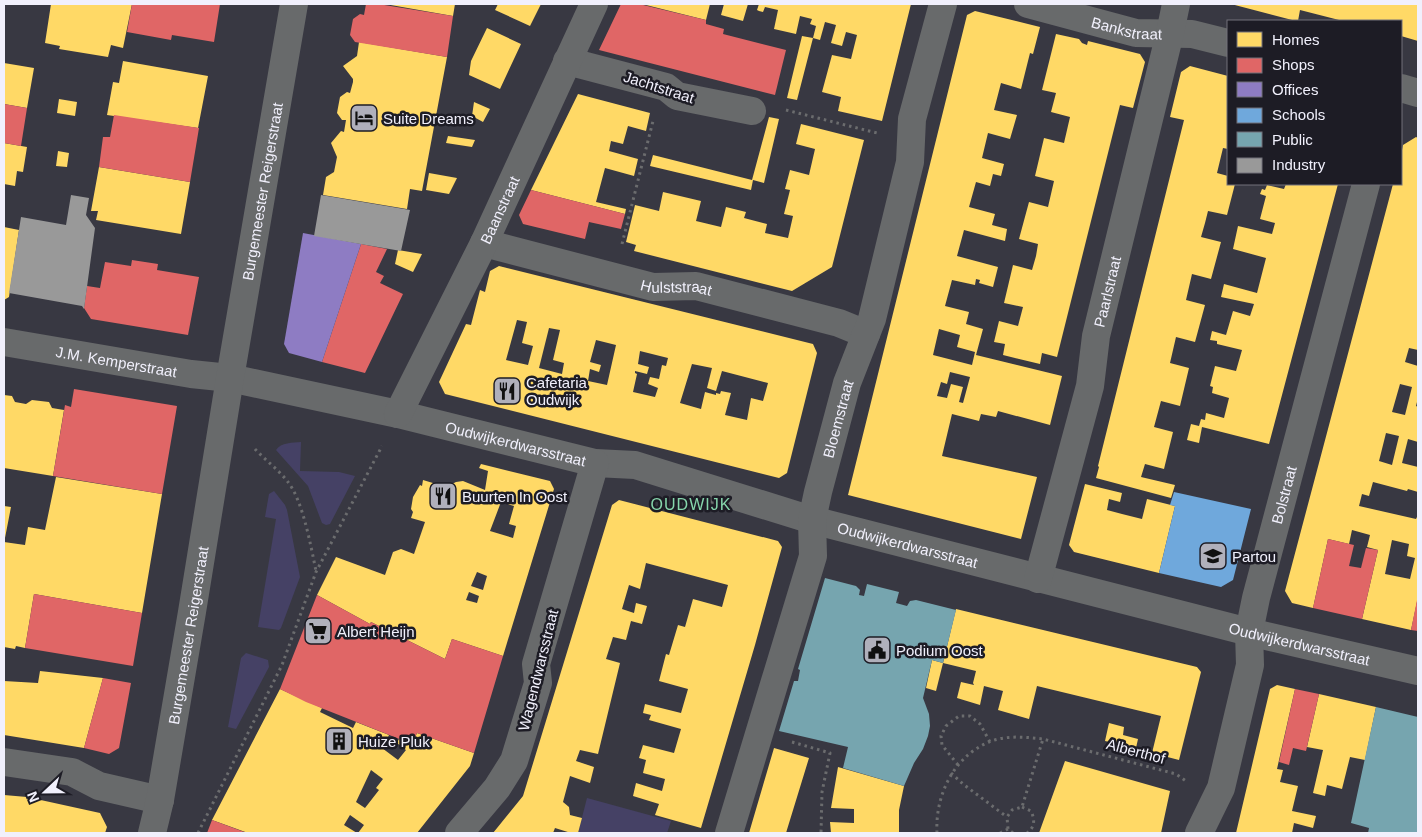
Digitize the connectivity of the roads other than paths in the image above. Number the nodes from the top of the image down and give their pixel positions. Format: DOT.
graph roads {
  1 [pos="294,4"];
  2 [pos="594,4"];
  3 [pos="942,4"];
  4 [pos="1028,4"];
  5 [pos="1176,4"];
  6 [pos="1170,32"];
  7 [pos="1227,44"];
  8 [pos="567,61"];
  9 [pos="1402,88"];
  10 [pos="1418,92"];
  11 [pos="752,111"];
  12 [pos="1366,185"];
  13 [pos="484,243"];
  14 [pos="866,334"];
  15 [pos="4,342"];
  16 [pos="230,378"];
  17 [pos="398,414"];
  18 [pos="596,463"];
  19 [pos="812,520"];
  20 [pos="1038,579"];
  21 [pos="1249,632"];
  22 [pos="1418,671"];
  23 [pos="4,762"];
  24 [pos="160,800"];
  25 [pos="152,833"];
  26 [pos="459,833"];
  27 [pos="729,833"];
  28 [pos="1199,833"];
  1 -- 16 [label="street, Burgemeester Reigerstraat"];
  2 -- 8 [label="street, Baanstraat"];
  3 -- 14 [label="street, Bloemstraat"];
  4 -- 6 [label="street, Bankstraat"];
  5 -- 6 [label="street, Paarlstraat"];
  6 -- 7 [label="street, Bankstraat"];
  6 -- 20 [label="street, Paarlstraat"];
  8 -- 11 [label="street, Jachtstraat"];
  8 -- 13 [label="street, Baanstraat"];
  9 -- 10 [label="street"];
  12 -- 21 [label="street, Bolstraat"];
  13 -- 14 [label="street, Hulststraat"];
  13 -- 17 [label="street, Baanstraat"];
  14 -- 19 [label="street, Bloemstraat"];
  15 -- 16 [label="street, J.M. Kemperstraat"];
  16 -- 17 [label="street"];
  16 -- 24 [label="street, Burgemeester Reigerstraat"];
  17 -- 18 [label="street, Oudwijkerdwarsstraat"];
  18 -- 19 [label="street, Oudwijkerdwarsstraat"];
  18 -- 26 [label="street, Wagendwarsstraat"];
  19 -- 20 [label="street, Oudwijkerdwarsstraat"];
  19 -- 27 [label="street, Bloemstraat"];
  20 -- 21 [label="street, Oudwijkerdwarsstraat"];
  21 -- 22 [label="street, Oudwijkerdwarsstraat"];
  21 -- 28 [label="street, Bolstraat"];
  23 -- 24 [label="street"];
  24 -- 25 [label="street, Burgemeester Reigerstraat"];
}
